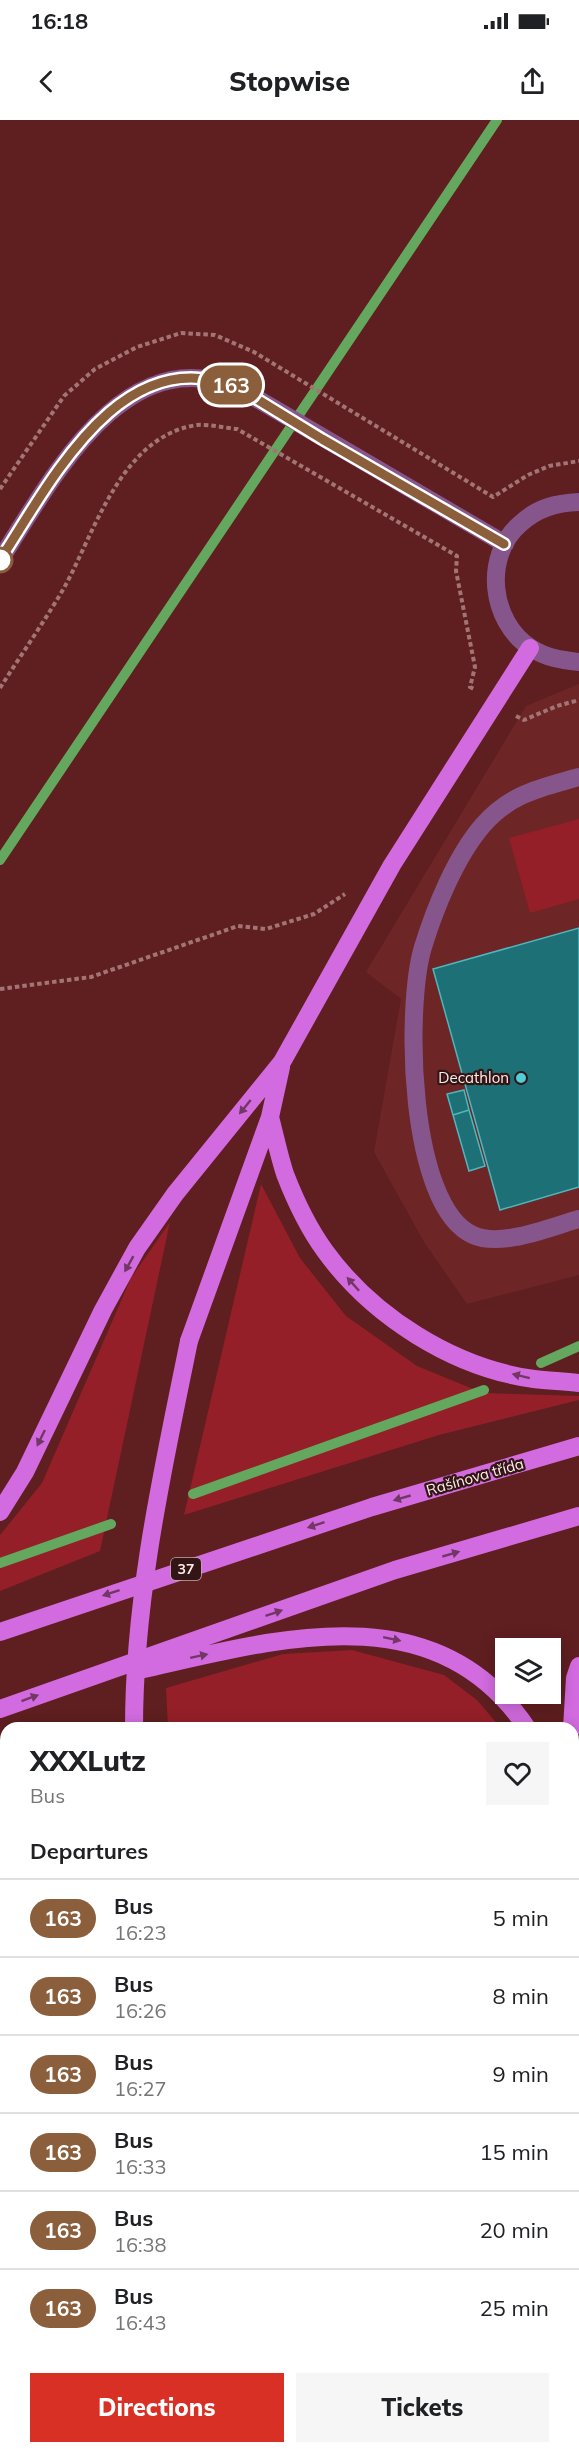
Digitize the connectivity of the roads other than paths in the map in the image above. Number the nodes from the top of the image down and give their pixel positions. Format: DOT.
graph roads {
  1 [pos="579,502"];
  2 [pos="504,544"];
  3 [pos="0,560"];
  4 [pos="530,648"];
  5 [pos="579,662"];
  6 [pos="579,777"];
  7 [pos="282,1062"];
  8 [pos="270,1117"];
  9 [pos="579,1219"];
  10 [pos="579,1383"];
  11 [pos="579,1446"];
  12 [pos="0,1512"];
  13 [pos="579,1516"];
  14 [pos="0,1632"];
  15 [pos="579,1666"];
  16 [pos="60,1688"];
  17 [pos="0,1709"];
  18 [pos="134,1722"];
  19 [pos="522,1722"];
  20 [pos="572,1722"];
  1 -- 2 [label="street"];
  2 -- 3 [label="street"];
  2 -- 4 [label="street"];
  4 -- 5 [label="street"];
  4 -- 7 [label="main road"];
  6 -- 9 [label="street"];
  7 -- 8 [label="main road"];
  7 -- 12 [label="main road, one-way"];
  10 -- 8 [label="main road, one-way"];
  8 -- 18 [label="main road, bridge"];
  11 -- 14 [label="main road, Rašínova třída / 37, one-way"];
  16 -- 13 [label="main road, one-way"];
  15 -- 20 [label="main road"];
  17 -- 16 [label="main road, one-way"];
  16 -- 19 [label="main road, one-way"];
}
